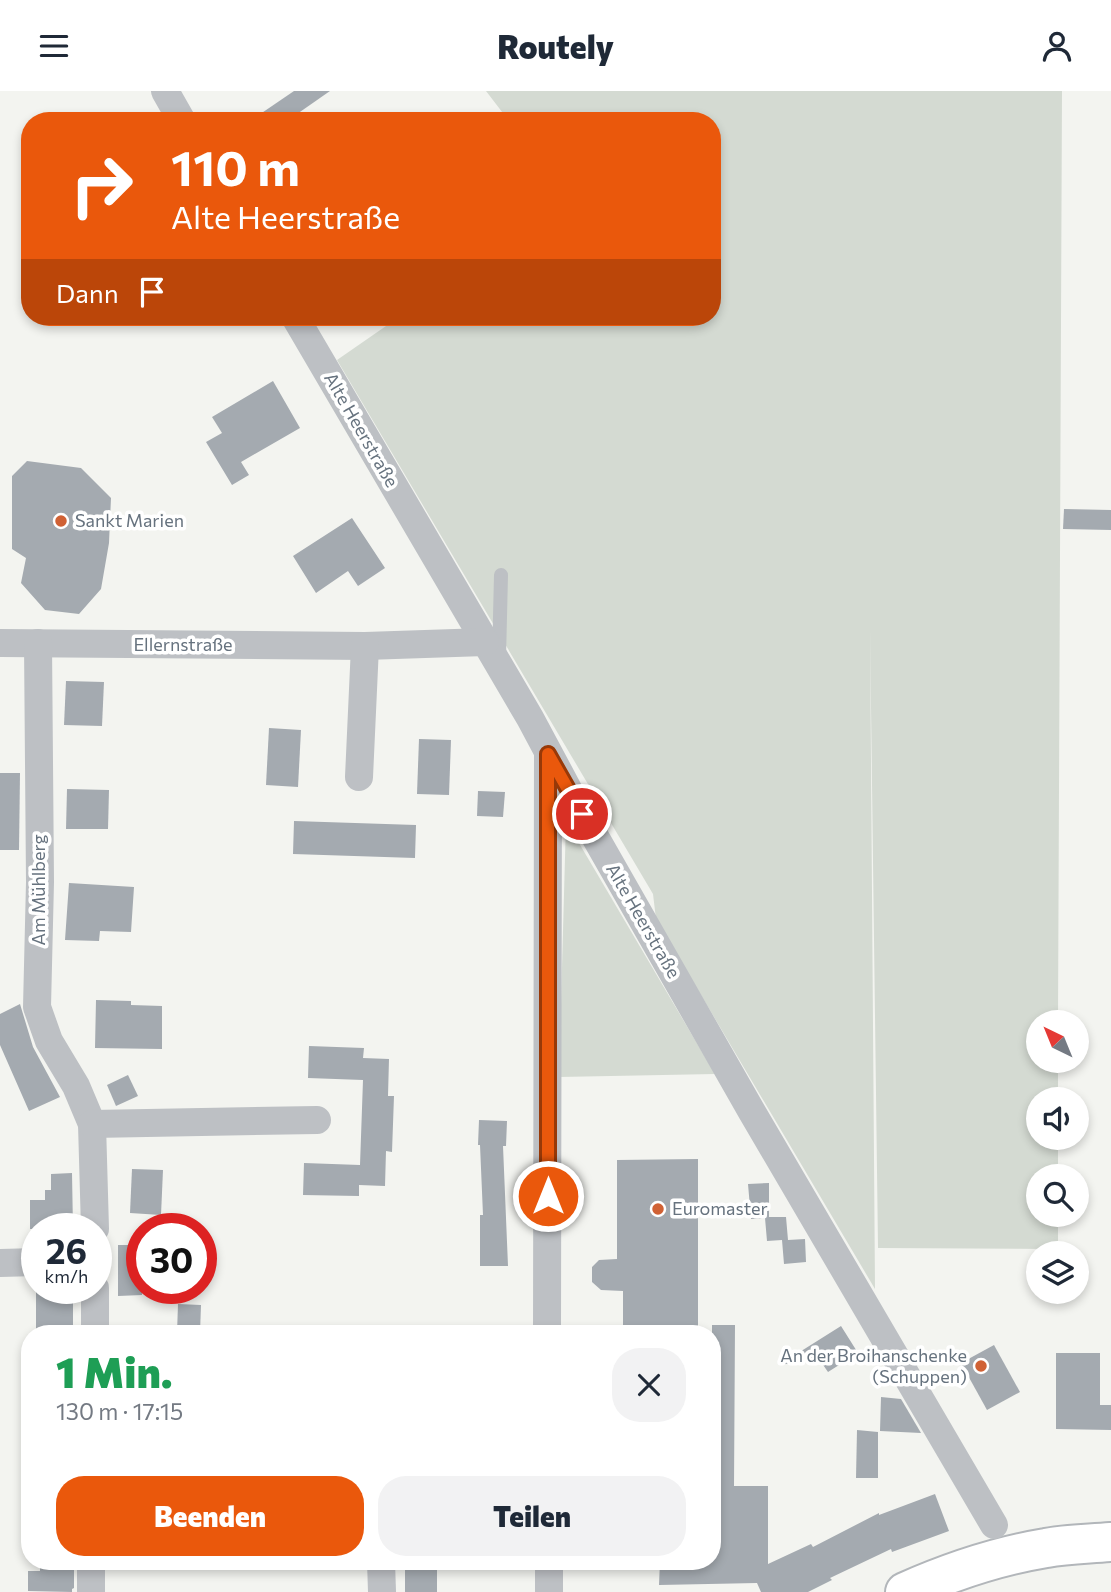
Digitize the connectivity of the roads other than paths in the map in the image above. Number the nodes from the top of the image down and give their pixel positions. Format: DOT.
graph roads {
  1 [pos="165,91"];
  2 [pos="177,112"];
  3 [pos="300,326"];
  4 [pos="501,575"];
  5 [pos="485,642"];
  6 [pos="0,643"];
  7 [pos="38,643"];
  8 [pos="365,646"];
  9 [pos="499,666"];
  10 [pos="548,754"];
  11 [pos="359,777"];
  12 [pos="317,1120"];
  13 [pos="92,1123"];
  14 [pos="95,1213"];
  15 [pos="21,1262"];
  16 [pos="0,1263"];
  17 [pos="95,1304"];
  18 [pos="95,1325"];
  19 [pos="547,1325"];
  20 [pos="993,1525"];
  21 [pos="1111,1542"];
  22 [pos="91,1570"];
  23 [pos="382,1570"];
  24 [pos="549,1570"];
  25 [pos="91,1592"];
  26 [pos="382,1592"];
  27 [pos="549,1592"];
  28 [pos="905,1592"];
  1 -- 2 [label="street"];
  3 -- 5 [label="street, Alte Heerstraße"];
  4 -- 9 [label="lane"];
  5 -- 8 [label="street, Ellernstraße"];
  5 -- 9 [label="street, Alte Heerstraße"];
  6 -- 7 [label="street, Ellernstraße"];
  7 -- 8 [label="street, Ellernstraße"];
  7 -- 13 [label="street, Am Mühlberg"];
  8 -- 11 [label="street"];
  9 -- 10 [label="street, Alte Heerstraße"];
  10 -- 19 [label="street"];
  10 -- 20 [label="street, Alte Heerstraße"];
  12 -- 13 [label="street"];
  13 -- 14 [label="street, Am Mühlberg"];
  15 -- 16 [label="street"];
  17 -- 18 [label="street"];
  21 -- 28 [label="street"];
  22 -- 25 [label="street"];
  23 -- 26 [label="street"];
  24 -- 27 [label="street"];
}
